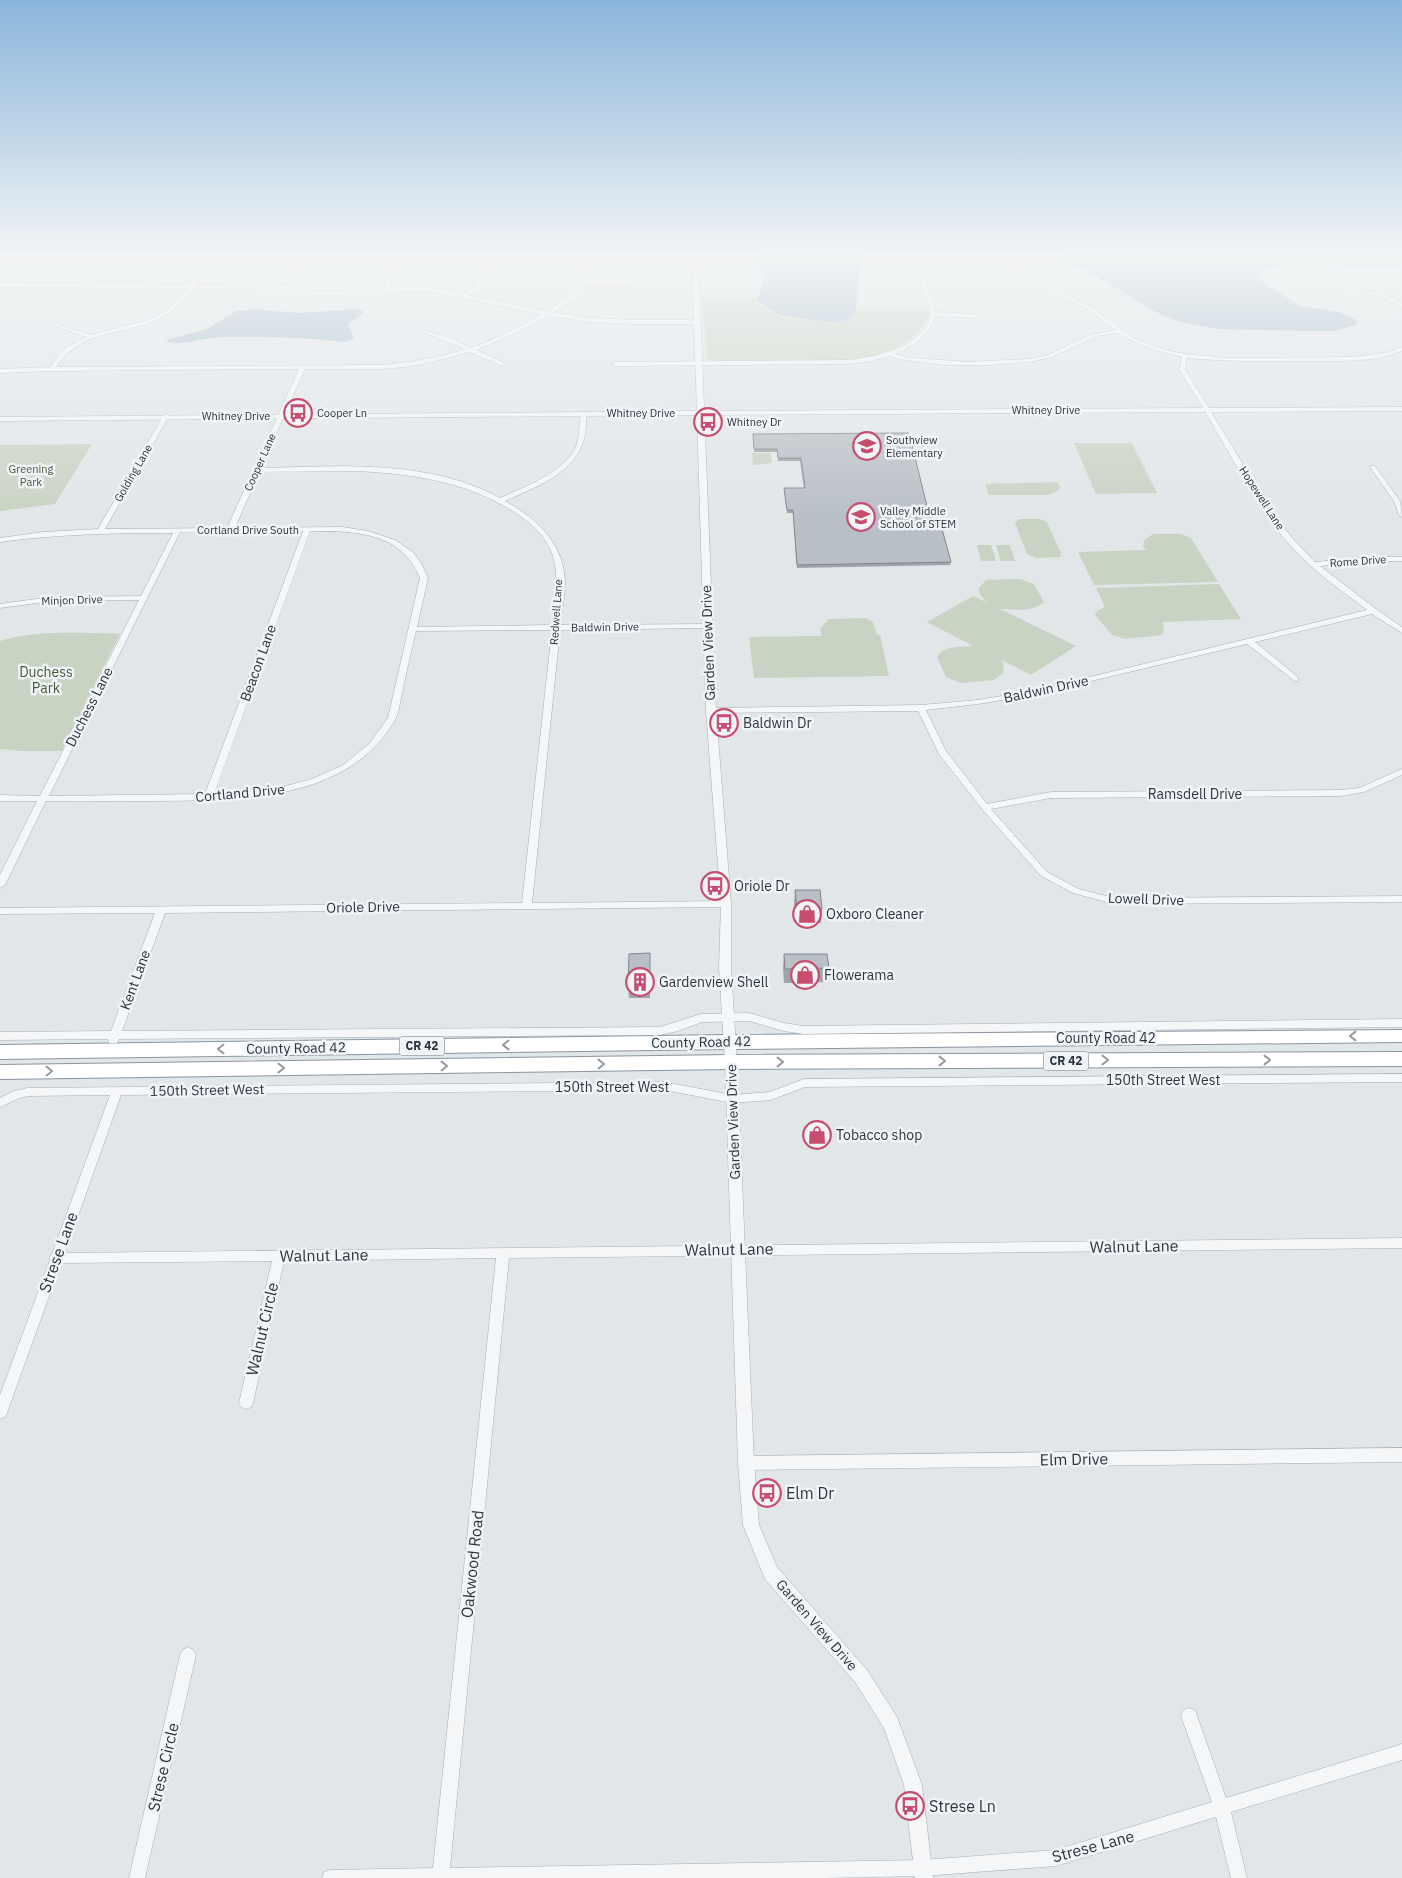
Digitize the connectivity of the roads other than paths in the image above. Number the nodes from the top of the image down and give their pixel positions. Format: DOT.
graph roads {
  1 [pos="78,343"];
  2 [pos="454,343"];
  3 [pos="490,343"];
  4 [pos="699,343"];
  5 [pos="913,343"];
  6 [pos="1078,343"];
  7 [pos="1141,343"];
  8 [pos="1402,349"];
  9 [pos="472,350"];
  10 [pos="891,355"];
  11 [pos="1186,356"];
  12 [pos="700,363"];
  13 [pos="502,364"];
  14 [pos="615,364"];
  15 [pos="303,367"];
  16 [pos="52,369"];
  17 [pos="0,371"];
  18 [pos="1402,409"];
  19 [pos="1206,410"];
  20 [pos="584,413"];
  21 [pos="701,413"];
  22 [pos="166,416"];
  23 [pos="281,416"];
  24 [pos="0,418"];
  25 [pos="1373,467"];
  26 [pos="257,470"];
  27 [pos="501,500"];
  28 [pos="1402,515"];
  29 [pos="307,529"];
  30 [pos="178,530"];
  31 [pos="230,530"];
  32 [pos="100,531"];
  33 [pos="0,540"];
  34 [pos="1402,559"];
  35 [pos="1314,564"];
  36 [pos="143,598"];
  37 [pos="0,606"];
  38 [pos="1373,611"];
  39 [pos="707,626"];
  40 [pos="556,628"];
  41 [pos="413,629"];
  42 [pos="1402,631"];
  43 [pos="1250,641"];
  44 [pos="1295,679"];
  45 [pos="921,708"];
  46 [pos="711,711"];
  47 [pos="1402,772"];
  48 [pos="209,797"];
  49 [pos="0,798"];
  50 [pos="43,799"];
  51 [pos="985,807"];
  52 [pos="0,885"];
  53 [pos="1402,900"];
  54 [pos="726,904"];
  55 [pos="527,906"];
  56 [pos="161,909"];
  57 [pos="0,911"];
  58 [pos="728,1018"];
  59 [pos="1402,1023"];
  60 [pos="0,1036"];
  61 [pos="1402,1036"];
  62 [pos="730,1042"];
  63 [pos="112,1043"];
  64 [pos="0,1052"];
  65 [pos="1402,1059"];
  66 [pos="731,1062"];
  67 [pos="0,1072"];
  68 [pos="1402,1078"];
  69 [pos="117,1092"];
  70 [pos="732,1099"];
  71 [pos="0,1104"];
  72 [pos="1402,1243"];
  73 [pos="738,1249"];
  74 [pos="503,1252"];
  75 [pos="279,1255"];
  76 [pos="55,1258"];
  77 [pos="246,1403"];
  78 [pos="0,1412"];
  79 [pos="1402,1455"];
  80 [pos="746,1463"];
  81 [pos="188,1655"];
  82 [pos="1189,1716"];
  83 [pos="1402,1752"];
  84 [pos="1222,1808"];
  85 [pos="924,1873"];
  86 [pos="441,1876"];
  87 [pos="137,1878"];
  88 [pos="330,1878"];
  89 [pos="1239,1878"];
  1 -- 16 [label="street"];
  2 -- 9 [label="street"];
  3 -- 9 [label="street"];
  4 -- 12 [label="street, Garden View Drive"];
  5 -- 10 [label="street"];
  6 -- 10 [label="street"];
  7 -- 11 [label="street"];
  8 -- 11 [label="street"];
  9 -- 13 [label="street"];
  9 -- 15 [label="street"];
  10 -- 12 [label="street"];
  11 -- 19 [label="street, Hopewell Lane"];
  12 -- 14 [label="street"];
  12 -- 21 [label="street, Garden View Drive"];
  15 -- 16 [label="street"];
  15 -- 23 [label="street, Cooper Lane"];
  16 -- 17 [label="street"];
  18 -- 19 [label="street, Whitney Drive"];
  19 -- 21 [label="street, Whitney Drive"];
  19 -- 35 [label="street, Hopewell Lane"];
  20 -- 21 [label="street, Whitney Drive"];
  20 -- 23 [label="street, Whitney Drive"];
  20 -- 27 [label="street"];
  21 -- 39 [label="street, Garden View Drive"];
  22 -- 23 [label="street, Whitney Drive"];
  22 -- 24 [label="street, Whitney Drive"];
  22 -- 32 [label="street, Golding Lane"];
  23 -- 26 [label="street, Cooper Lane"];
  25 -- 28 [label="street"];
  26 -- 27 [label="street, Redwell Lane"];
  26 -- 31 [label="street, Cooper Lane"];
  27 -- 40 [label="street, Redwell Lane"];
  29 -- 31 [label="street, Cortland Drive South"];
  29 -- 41 [label="street, Cortland Drive South"];
  29 -- 48 [label="street, Beacon Lane"];
  30 -- 31 [label="street, Cortland Drive South"];
  30 -- 32 [label="street, Cortland Drive South"];
  30 -- 36 [label="street, Duchess Lane"];
  32 -- 33 [label="street, Cortland Drive South"];
  34 -- 35 [label="street, Rome Drive"];
  35 -- 38 [label="street, Hopewell Lane"];
  36 -- 37 [label="street, Minjon Drive"];
  36 -- 50 [label="street, Duchess Lane"];
  38 -- 42 [label="street, Hopewell Lane"];
  38 -- 43 [label="street, Baldwin Drive"];
  39 -- 40 [label="street, Baldwin Drive"];
  39 -- 46 [label="street, Garden View Drive"];
  40 -- 41 [label="street, Baldwin Drive"];
  40 -- 55 [label="street, Redwell Lane"];
  41 -- 48 [label="street, Cortland Drive"];
  43 -- 44 [label="street"];
  43 -- 45 [label="street, Baldwin Drive"];
  45 -- 46 [label="street, Baldwin Drive"];
  45 -- 51 [label="street, Lowell Drive"];
  46 -- 54 [label="street, Garden View Drive"];
  47 -- 51 [label="street, Ramsdell Drive"];
  48 -- 50 [label="street, Cortland Drive"];
  49 -- 50 [label="street, Cortland Drive"];
  50 -- 52 [label="street, Duchess Lane"];
  51 -- 53 [label="street, Lowell Drive"];
  54 -- 55 [label="street, Oriole Drive"];
  54 -- 58 [label="street, Garden View Drive"];
  55 -- 56 [label="street, Oriole Drive"];
  56 -- 57 [label="street, Oriole Drive"];
  56 -- 63 [label="street, Kent Lane"];
  58 -- 59 [label="street"];
  58 -- 62 [label="street, Garden View Drive"];
  58 -- 63 [label="street"];
  60 -- 63 [label="street"];
  61 -- 62 [label="highway, County Road 42 / CR 42, one-way"];
  62 -- 63 [label="highway, County Road 42 / CR 42, one-way"];
  62 -- 66 [label="street, Garden View Drive"];
  63 -- 64 [label="highway, County Road 42 / CR 42"];
  66 -- 65 [label="highway, County Road 42 / CR 42, one-way"];
  67 -- 66 [label="highway, County Road 42 / CR 42, one-way"];
  66 -- 70 [label="street, Garden View Drive"];
  68 -- 70 [label="street, 150th Street West"];
  69 -- 70 [label="street, 150th Street West"];
  69 -- 71 [label="street, 150th Street West"];
  69 -- 76 [label="street, Strese Lane"];
  70 -- 73 [label="street, Garden View Drive"];
  72 -- 73 [label="street, Walnut Lane"];
  73 -- 74 [label="street, Walnut Lane"];
  73 -- 80 [label="street, Garden View Drive"];
  74 -- 75 [label="street, Walnut Lane"];
  74 -- 86 [label="street, Oakwood Road"];
  75 -- 76 [label="street, Walnut Lane"];
  75 -- 77 [label="street, Walnut Circle"];
  76 -- 78 [label="street, Strese Lane"];
  79 -- 80 [label="street, Elm Drive"];
  80 -- 85 [label="street, Garden View Drive"];
  81 -- 87 [label="street, Strese Circle"];
  82 -- 84 [label="street"];
  83 -- 84 [label="street, Strese Lane"];
  84 -- 85 [label="street, Strese Lane"];
  84 -- 89 [label="street"];
  85 -- 86 [label="street, Strese Lane"];
  86 -- 88 [label="street, Strese Lane"];
}
